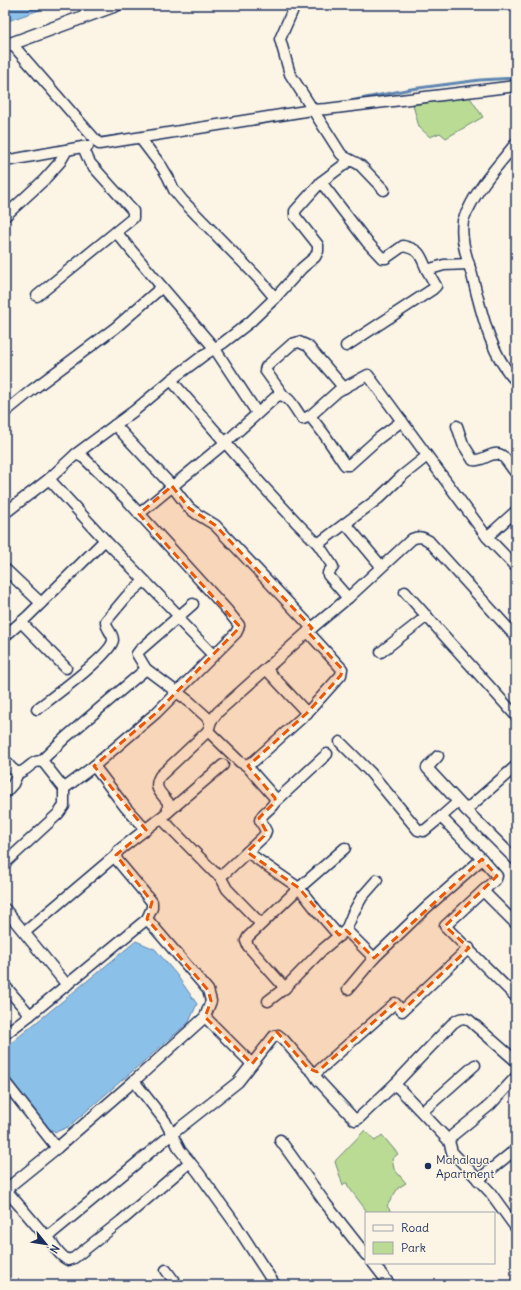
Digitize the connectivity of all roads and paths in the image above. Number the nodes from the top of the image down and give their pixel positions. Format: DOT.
graph roads {
  1 [pos="116,5"];
  2 [pos="295,5"];
  3 [pos="8,45"];
  4 [pos="516,86"];
  5 [pos="311,108"];
  6 [pos="140,138"];
  7 [pos="516,143"];
  8 [pos="99,144"];
  9 [pos="83,147"];
  10 [pos="67,150"];
  11 [pos="5,161"];
  12 [pos="349,161"];
  13 [pos="322,182"];
  14 [pos="384,190"];
  15 [pos="5,216"];
  16 [pos="116,232"];
  17 [pos="469,264"];
  18 [pos="427,270"];
  19 [pos="162,287"];
  20 [pos="37,296"];
  21 [pos="275,298"];
  22 [pos="346,346"];
  23 [pos="215,348"];
  24 [pos="171,380"];
  25 [pos="516,381"];
  26 [pos="344,388"];
  27 [pos="283,395"];
  28 [pos="5,412"];
  29 [pos="257,413"];
  30 [pos="310,416"];
  31 [pos="402,421"];
  32 [pos="115,425"];
  33 [pos="457,426"];
  34 [pos="226,442"];
  35 [pos="76,454"];
  36 [pos="428,456"];
  37 [pos="516,473"];
  38 [pos="49,478"];
  39 [pos="172,486"];
  40 [pos="516,511"];
  41 [pos="5,513"];
  42 [pos="139,514"];
  43 [pos="346,524"];
  44 [pos="487,538"];
  45 [pos="105,540"];
  46 [pos="318,544"];
  47 [pos="381,566"];
  48 [pos="516,567"];
  49 [pos="5,569"];
  50 [pos="144,581"];
  51 [pos="405,592"];
  52 [pos="348,598"];
  53 [pos="40,603"];
  54 [pos="192,604"];
  55 [pos="427,616"];
  56 [pos="178,617"];
  57 [pos="21,622"];
  58 [pos="310,630"];
  59 [pos="5,636"];
  60 [pos="516,636"];
  61 [pos="381,652"];
  62 [pos="213,655"];
  63 [pos="66,668"];
  64 [pos="146,669"];
  65 [pos="266,669"];
  66 [pos="176,692"];
  67 [pos="37,709"];
  68 [pos="307,713"];
  69 [pos="516,716"];
  70 [pos="210,726"];
  71 [pos="340,742"];
  72 [pos="327,754"];
  73 [pos="438,756"];
  74 [pos="5,760"];
  75 [pos="41,761"];
  76 [pos="223,764"];
  77 [pos="246,765"];
  78 [pos="94,766"];
  79 [pos="516,766"];
  80 [pos="18,772"];
  81 [pos="64,787"];
  82 [pos="5,793"];
  83 [pos="275,802"];
  84 [pos="458,802"];
  85 [pos="466,810"];
  86 [pos="164,815"];
  87 [pos="442,817"];
  88 [pos="146,830"];
  89 [pos="345,848"];
  90 [pos="247,852"];
  91 [pos="116,855"];
  92 [pos="482,859"];
  93 [pos="516,860"];
  94 [pos="5,863"];
  95 [pos="220,876"];
  96 [pos="377,880"];
  97 [pos="299,888"];
  98 [pos="483,892"];
  99 [pos="7,914"];
  100 [pos="147,919"];
  101 [pos="261,924"];
  102 [pos="516,924"];
  103 [pos="25,932"];
  104 [pos="342,933"];
  105 [pos="469,948"];
  106 [pos="374,958"];
  107 [pos="67,985"];
  108 [pos="5,986"];
  109 [pos="285,988"];
  110 [pos="348,989"];
  111 [pos="516,997"];
  112 [pos="268,1001"];
  113 [pos="30,1015"];
  114 [pos="205,1017"];
  115 [pos="5,1034"];
  116 [pos="516,1061"];
  117 [pos="252,1064"];
  118 [pos="475,1065"];
  119 [pos="313,1072"];
  120 [pos="516,1076"];
  121 [pos="134,1081"];
  122 [pos="5,1082"];
  123 [pos="395,1084"];
  124 [pos="422,1112"];
  125 [pos="172,1134"];
  126 [pos="280,1140"];
  127 [pos="449,1141"];
  128 [pos="57,1148"];
  129 [pos="516,1149"];
  130 [pos="190,1162"];
  131 [pos="478,1180"];
  132 [pos="6,1192"];
  133 [pos="516,1228"];
  134 [pos="47,1235"];
  135 [pos="365,1254"];
  136 [pos="374,1264"];
  137 [pos="166,1270"];
  138 [pos="177,1285"];
  139 [pos="275,1285"];
  140 [pos="390,1285"];
  1 -- 3 [label="street"];
  2 -- 5 [label="street"];
  3 -- 8 [label="street"];
  4 -- 5 [label="street"];
  5 -- 6 [label="street"];
  5 -- 12 [label="street"];
  6 -- 8 [label="street"];
  6 -- 21 [label="street"];
  7 -- 17 [label="street"];
  8 -- 9 [label="street"];
  9 -- 10 [label="street"];
  9 -- 16 [label="street"];
  10 -- 11 [label="street"];
  10 -- 15 [label="street"];
  12 -- 13 [label="street"];
  12 -- 14 [label="street"];
  13 -- 18 [label="street"];
  13 -- 21 [label="street"];
  16 -- 19 [label="street"];
  16 -- 20 [label="street"];
  17 -- 18 [label="street"];
  17 -- 25 [label="street"];
  18 -- 22 [label="street"];
  19 -- 23 [label="street"];
  19 -- 28 [label="street"];
  21 -- 23 [label="street"];
  23 -- 24 [label="street"];
  23 -- 29 [label="street"];
  24 -- 32 [label="street"];
  24 -- 34 [label="street"];
  26 -- 27 [label="street"];
  26 -- 30 [label="street"];
  26 -- 31 [label="street"];
  27 -- 29 [label="street"];
  27 -- 30 [label="street"];
  29 -- 34 [label="street"];
  30 -- 31 [label="street"];
  31 -- 36 [label="street"];
  32 -- 35 [label="street"];
  32 -- 39 [label="street"];
  33 -- 37 [label="street"];
  34 -- 39 [label="street"];
  34 -- 46 [label="street"];
  35 -- 38 [label="street"];
  35 -- 42 [label="street"];
  36 -- 43 [label="street"];
  36 -- 44 [label="street"];
  38 -- 41 [label="street"];
  38 -- 45 [label="street"];
  39 -- 42 [label="street"];
  39 -- 58 [label="street"];
  40 -- 44 [label="street"];
  42 -- 62 [label="street"];
  43 -- 46 [label="street"];
  43 -- 47 [label="street"];
  44 -- 48 [label="street"];
  45 -- 50 [label="street"];
  45 -- 53 [label="street"];
  46 -- 52 [label="street"];
  47 -- 52 [label="street"];
  47 -- 60 [label="street"];
  49 -- 53 [label="street"];
  50 -- 56 [label="street"];
  50 -- 67 [label="street"];
  51 -- 55 [label="street"];
  52 -- 58 [label="street"];
  53 -- 57 [label="street"];
  54 -- 56 [label="street"];
  55 -- 61 [label="street"];
  55 -- 69 [label="street"];
  56 -- 62 [label="street"];
  56 -- 64 [label="street"];
  57 -- 59 [label="street"];
  57 -- 63 [label="street"];
  58 -- 65 [label="street"];
  58 -- 68 [label="street"];
  62 -- 66 [label="street"];
  64 -- 66 [label="street"];
  64 -- 75 [label="street"];
  65 -- 68 [label="street"];
  65 -- 70 [label="street"];
  66 -- 70 [label="street"];
  66 -- 78 [label="street"];
  68 -- 77 [label="street"];
  70 -- 77 [label="street"];
  70 -- 86 [label="street"];
  71 -- 87 [label="street"];
  72 -- 83 [label="street"];
  73 -- 84 [label="street"];
  74 -- 80 [label="street"];
  75 -- 80 [label="street"];
  75 -- 81 [label="street"];
  76 -- 86 [label="street"];
  77 -- 83 [label="street"];
  78 -- 81 [label="street"];
  78 -- 88 [label="street"];
  79 -- 85 [label="street"];
  80 -- 82 [label="street"];
  81 -- 94 [label="street"];
  83 -- 90 [label="street"];
  84 -- 85 [label="street"];
  84 -- 87 [label="street"];
  85 -- 93 [label="street"];
  86 -- 88 [label="street"];
  86 -- 95 [label="street"];
  87 -- 92 [label="street"];
  88 -- 91 [label="street"];
  89 -- 97 [label="street"];
  90 -- 95 [label="street"];
  90 -- 97 [label="street"];
  91 -- 100 [label="street"];
  91 -- 103 [label="street"];
  92 -- 98 [label="street"];
  92 -- 106 [label="street"];
  95 -- 101 [label="street"];
  96 -- 104 [label="street"];
  97 -- 101 [label="street"];
  97 -- 104 [label="street"];
  98 -- 102 [label="street"];
  98 -- 105 [label="street"];
  99 -- 103 [label="street"];
  100 -- 107 [label="street"];
  100 -- 114 [label="street"];
  101 -- 109 [label="street"];
  103 -- 107 [label="street"];
  104 -- 106 [label="street"];
  104 -- 109 [label="street"];
  105 -- 111 [label="street"];
  105 -- 119 [label="street"];
  106 -- 110 [label="street"];
  107 -- 113 [label="street"];
  108 -- 113 [label="street"];
  109 -- 112 [label="street"];
  113 -- 115 [label="street"];
  114 -- 117 [label="street"];
  114 -- 121 [label="street"];
  116 -- 123 [label="street"];
  117 -- 119 [label="street"];
  117 -- 125 [label="street"];
  118 -- 124 [label="street"];
  119 -- 123 [label="street"];
  120 -- 127 [label="street"];
  121 -- 125 [label="street"];
  121 -- 128 [label="street"];
  122 -- 128 [label="street"];
  123 -- 124 [label="street"];
  124 -- 127 [label="street"];
  125 -- 130 [label="street"];
  125 -- 134 [label="street"];
  126 -- 135 [label="street"];
  127 -- 131 [label="street"];
  128 -- 132 [label="street"];
  129 -- 131 [label="street"];
  130 -- 134 [label="street"];
  130 -- 139 [label="street"];
  131 -- 133 [label="street"];
  132 -- 134 [label="street"];
  136 -- 140 [label="street"];
  137 -- 138 [label="street"];
}
